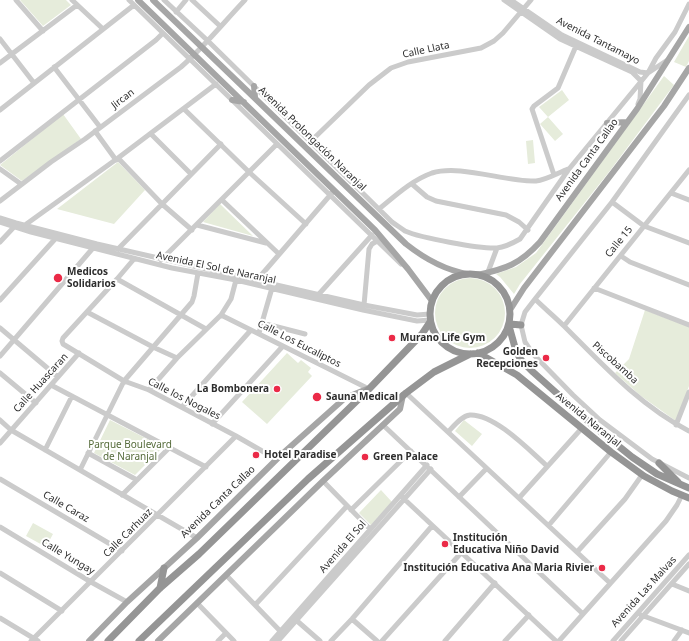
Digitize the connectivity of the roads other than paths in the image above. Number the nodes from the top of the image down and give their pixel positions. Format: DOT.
graph roads {
  1 [pos="16,0"];
  2 [pos="72,0"];
  3 [pos="129,0"];
  4 [pos="153,0"];
  5 [pos="164,0"];
  6 [pos="186,0"];
  7 [pos="192,0"];
  8 [pos="504,0"];
  9 [pos="511,0"];
  10 [pos="531,0"];
  11 [pos="242,1"];
  12 [pos="136,3"];
  13 [pos="689,4"];
  14 [pos="77,5"];
  15 [pos="522,11"];
  16 [pos="176,12"];
  17 [pos="220,26"];
  18 [pos="689,27"];
  19 [pos="103,29"];
  20 [pos="43,31"];
  21 [pos="163,33"];
  22 [pos="0,39"];
  23 [pos="208,41"];
  24 [pos="576,46"];
  25 [pos="201,47"];
  26 [pos="676,49"];
  27 [pos="12,54"];
  28 [pos="195,55"];
  29 [pos="190,60"];
  30 [pos="0,63"];
  31 [pos="54,67"];
  32 [pos="689,69"];
  33 [pos="648,73"];
  34 [pos="641,81"];
  35 [pos="34,83"];
  36 [pos="216,84"];
  37 [pos="254,86"];
  38 [pos="689,95"];
  39 [pos="255,97"];
  40 [pos="79,99"];
  41 [pos="232,100"];
  42 [pos="244,102"];
  43 [pos="184,108"];
  44 [pos="637,109"];
  45 [pos="0,110"];
  46 [pos="627,122"];
  47 [pos="607,123"];
  48 [pos="100,127"];
  49 [pos="95,131"];
  50 [pos="151,134"];
  51 [pos="310,142"];
  52 [pos="221,144"];
  53 [pos="277,144"];
  54 [pos="117,159"];
  55 [pos="0,161"];
  56 [pos="0,168"];
  57 [pos="569,169"];
  58 [pos="689,170"];
  59 [pos="249,172"];
  60 [pos="192,174"];
  61 [pos="554,175"];
  62 [pos="21,184"];
  63 [pos="412,184"];
  64 [pos="332,193"];
  65 [pos="671,193"];
  66 [pos="222,200"];
  67 [pos="689,200"];
  68 [pos="0,201"];
  69 [pos="612,202"];
  70 [pos="162,204"];
  71 [pos="379,209"];
  72 [pos="0,218"];
  73 [pos="0,222"];
  74 [pos="306,224"];
  75 [pos="25,225"];
  76 [pos="197,225"];
  77 [pos="644,226"];
  78 [pos="14,227"];
  79 [pos="192,230"];
  80 [pos="528,230"];
  81 [pos="372,235"];
  82 [pos="56,238"];
  83 [pos="377,241"];
  84 [pos="0,242"];
  85 [pos="689,242"];
  86 [pos="268,243"];
  87 [pos="93,248"];
  88 [pos="497,248"];
  89 [pos="118,249"];
  90 [pos="279,254"];
  91 [pos="621,256"];
  92 [pos="134,259"];
  93 [pos="162,259"];
  94 [pos="160,265"];
  95 [pos="408,269"];
  96 [pos="488,272"];
  97 [pos="198,273"];
  98 [pos="468,274"];
  99 [pos="477,275"];
  100 [pos="117,279"];
  101 [pos="236,280"];
  102 [pos="258,280"];
  103 [pos="689,285"];
  104 [pos="272,288"];
  105 [pos="594,288"];
  106 [pos="319,294"];
  107 [pos="535,299"];
  108 [pos="0,300"];
  109 [pos="432,301"];
  110 [pos="364,305"];
  111 [pos="510,310"];
  112 [pos="87,312"];
  113 [pos="181,315"];
  114 [pos="221,315"];
  115 [pos="430,319"];
  116 [pos="262,323"];
  117 [pos="510,325"];
  118 [pos="689,325"];
  119 [pos="521,326"];
  120 [pos="564,326"];
  121 [pos="0,328"];
  122 [pos="206,329"];
  123 [pos="251,330"];
  124 [pos="259,333"];
  125 [pos="305,334"];
  126 [pos="14,339"];
  127 [pos="283,346"];
  128 [pos="153,347"];
  129 [pos="79,353"];
  130 [pos="474,353"];
  131 [pos="0,356"];
  132 [pos="177,358"];
  133 [pos="0,373"];
  134 [pos="58,377"];
  135 [pos="124,381"];
  136 [pos="51,385"];
  137 [pos="369,389"];
  138 [pos="149,390"];
  139 [pos="689,392"];
  140 [pos="405,394"];
  141 [pos="72,396"];
  142 [pos="36,403"];
  143 [pos="182,407"];
  144 [pos="107,415"];
  145 [pos="0,420"];
  146 [pos="212,424"];
  147 [pos="383,425"];
  148 [pos="676,425"];
  149 [pos="582,428"];
  150 [pos="11,430"];
  151 [pos="689,431"];
  152 [pos="448,432"];
  153 [pos="236,436"];
  154 [pos="0,443"];
  155 [pos="169,448"];
  156 [pos="45,450"];
  157 [pos="411,451"];
  158 [pos="611,452"];
  159 [pos="88,453"];
  160 [pos="276,460"];
  161 [pos="659,463"];
  162 [pos="547,466"];
  163 [pos="206,467"];
  164 [pos="429,467"];
  165 [pos="486,469"];
  166 [pos="80,470"];
  167 [pos="642,475"];
  168 [pos="689,478"];
  169 [pos="0,479"];
  170 [pos="137,480"];
  171 [pos="323,481"];
  172 [pos="681,485"];
  173 [pos="689,488"];
  174 [pos="122,495"];
  175 [pos="682,495"];
  176 [pos="402,497"];
  177 [pos="459,497"];
  178 [pos="519,498"];
  179 [pos="689,498"];
  180 [pos="349,508"];
  181 [pos="157,516"];
  182 [pos="432,526"];
  183 [pos="549,526"];
  184 [pos="0,527"];
  185 [pos="370,529"];
  186 [pos="197,538"];
  187 [pos="122,551"];
  188 [pos="577,552"];
  189 [pos="461,553"];
  190 [pos="689,555"];
  191 [pos="689,564"];
  192 [pos="164,568"];
  193 [pos="0,573"];
  194 [pos="226,575"];
  195 [pos="91,582"];
  196 [pos="495,583"];
  197 [pos="610,583"];
  198 [pos="672,584"];
  199 [pos="160,588"];
  200 [pos="689,591"];
  201 [pos="128,602"];
  202 [pos="197,603"];
  203 [pos="255,605"];
  204 [pos="62,611"];
  205 [pos="637,613"];
  206 [pos="583,614"];
  207 [pos="528,615"];
  208 [pos="643,615"];
  209 [pos="0,618"];
  210 [pos="352,619"];
  211 [pos="296,620"];
  212 [pos="682,630"];
  213 [pos="226,633"];
  214 [pos="282,633"];
  215 [pos="689,633"];
  216 [pos="35,640"];
  217 [pos="89,641"];
  218 [pos="108,641"];
  219 [pos="138,641"];
  220 [pos="158,641"];
  221 [pos="218,641"];
  222 [pos="234,641"];
  223 [pos="272,641"];
  224 [pos="278,641"];
  225 [pos="320,641"];
  226 [pos="331,641"];
  227 [pos="377,641"];
  228 [pos="382,641"];
  229 [pos="445,641"];
  230 [pos="505,641"];
  231 [pos="557,641"];
  232 [pos="613,641"];
  233 [pos="620,641"];
  234 [pos="674,641"];
  1 -- 20 [label="street"];
  2 -- 14 [label="street"];
  3 -- 12 [label="street, Avenida Prolongación Naranjal"];
  4 -- 25 [label="main road, Avenida Prolongación Naranjal"];
  5 -- 16 [label="street, Avenida Prolongación Naranjal"];
  6 -- 16 [label="street"];
  7 -- 17 [label="street"];
  8 -- 15 [label="street, Avenida Tantamayo"];
  9 -- 15 [label="street, Avenida Tantamayo"];
  10 -- 15 [label="street, Calle Llata"];
  11 -- 17 [label="street, Jircan"];
  12 -- 19 [label="street"];
  12 -- 21 [label="street, Avenida Prolongación Naranjal"];
  12 -- 28 [label="main road, Avenida Prolongación Naranjal"];
  13 -- 33 [label="street, Avenida Canta Callao"];
  14 -- 19 [label="street"];
  14 -- 20 [label="street"];
  15 -- 24 [label="street, Avenida Tantamayo"];
  15 -- 33 [label="street, Avenida Tantamayo"];
  15 -- 51 [label="street, Calle Llata"];
  16 -- 23 [label="street, Avenida Prolongación Naranjal"];
  17 -- 23 [label="street, Jircan"];
  18 -- 26 [label="main road, Avenida Canta Callao"];
  19 -- 31 [label="street"];
  20 -- 27 [label="street"];
  21 -- 29 [label="street, Avenida Prolongación Naranjal"];
  21 -- 40 [label="street"];
  22 -- 27 [label="street"];
  23 -- 25 [label="street, Jircan"];
  23 -- 37 [label="street, Avenida Prolongación Naranjal"];
  24 -- 34 [label="street, Avenida Tantamayo"];
  24 -- 61 [label="street"];
  25 -- 28 [label="street, Jircan"];
  25 -- 39 [label="main road, Avenida Prolongación Naranjal"];
  26 -- 33 [label="street, Avenida Tantamayo"];
  26 -- 44 [label="main road, Avenida Canta Callao"];
  27 -- 30 [label="street"];
  27 -- 35 [label="street"];
  28 -- 29 [label="street, Jircan"];
  28 -- 42 [label="main road, Avenida Prolongación Naranjal"];
  29 -- 36 [label="street, Avenida Prolongación Naranjal"];
  29 -- 48 [label="street, Jircan"];
  31 -- 35 [label="street"];
  31 -- 40 [label="street"];
  32 -- 111 [label="main road"];
  33 -- 34 [label="street, Avenida Canta Callao"];
  34 -- 44 [label="street, Avenida Tantamayo"];
  34 -- 47 [label="street, Avenida Canta Callao"];
  35 -- 45 [label="street"];
  36 -- 41 [label="street, Avenida Prolongación Naranjal"];
  36 -- 43 [label="street"];
  37 -- 39 [label="main road"];
  37 -- 51 [label="street, Avenida Prolongación Naranjal"];
  38 -- 69 [label="street"];
  39 -- 98 [label="main road, Avenida Prolongación Naranjal"];
  40 -- 48 [label="street"];
  40 -- 55 [label="street"];
  41 -- 42 [label="main road"];
  41 -- 53 [label="street, Avenida Prolongación Naranjal"];
  42 -- 64 [label="main road, Avenida Prolongación Naranjal"];
  43 -- 50 [label="street"];
  43 -- 52 [label="street"];
  44 -- 46 [label="main road, Avenida Canta Callao"];
  46 -- 47 [label="main road"];
  46 -- 96 [label="main road, Avenida Canta Callao"];
  47 -- 57 [label="street, Avenida Canta Callao"];
  48 -- 49 [label="street, Jircan"];
  49 -- 54 [label="street"];
  49 -- 62 [label="street, Jircan"];
  50 -- 54 [label="street"];
  50 -- 60 [label="street"];
  51 -- 71 [label="street, Avenida Prolongación Naranjal"];
  52 -- 59 [label="street"];
  52 -- 60 [label="street"];
  53 -- 59 [label="street"];
  53 -- 64 [label="street, Avenida Prolongación Naranjal"];
  54 -- 70 [label="street"];
  54 -- 75 [label="street"];
  56 -- 62 [label="street"];
  57 -- 61 [label="street, Avenida Canta Callao"];
  57 -- 80 [label="street, Avenida Canta Callao"];
  58 -- 65 [label="street, Calle 15"];
  59 -- 66 [label="street"];
  59 -- 74 [label="street"];
  60 -- 70 [label="street"];
  61 -- 63 [label="street, Avenida Canta Callao"];
  62 -- 68 [label="street, Jircan"];
  63 -- 71 [label="street, Avenida Canta Callao"];
  63 -- 80 [label="street"];
  64 -- 74 [label="street"];
  64 -- 81 [label="street, Avenida Prolongación Naranjal"];
  64 -- 95 [label="main road, Avenida Prolongación Naranjal"];
  65 -- 67 [label="street"];
  65 -- 77 [label="street, Calle 15"];
  66 -- 76 [label="street"];
  66 -- 86 [label="street"];
  69 -- 77 [label="street"];
  69 -- 107 [label="street"];
  70 -- 79 [label="street"];
  70 -- 89 [label="street"];
  71 -- 88 [label="street, Avenida Canta Callao"];
  72 -- 75 [label="street, Avenida El Sol de Naranjal"];
  73 -- 78 [label="street, Avenida El Sol de Naranjal"];
  74 -- 90 [label="street"];
  75 -- 89 [label="street, Avenida El Sol de Naranjal"];
  76 -- 79 [label="street"];
  76 -- 86 [label="street"];
  77 -- 85 [label="street"];
  77 -- 91 [label="street, Calle 15"];
  78 -- 82 [label="street, Avenida El Sol de Naranjal"];
  78 -- 84 [label="street"];
  79 -- 93 [label="street"];
  80 -- 88 [label="street, Avenida Canta Callao"];
  81 -- 83 [label="street, Avenida Prolongación Naranjal"];
  81 -- 106 [label="street"];
  82 -- 87 [label="street, Avenida El Sol de Naranjal"];
  82 -- 108 [label="street"];
  83 -- 95 [label="street, Avenida Prolongación Naranjal"];
  83 -- 110 [label="street"];
  86 -- 90 [label="street"];
  87 -- 92 [label="street, Avenida El Sol de Naranjal"];
  87 -- 126 [label="street"];
  88 -- 96 [label="street"];
  89 -- 93 [label="street, Avenida El Sol de Naranjal"];
  90 -- 102 [label="street"];
  91 -- 103 [label="street"];
  91 -- 105 [label="street, Calle 15"];
  92 -- 94 [label="street, Avenida El Sol de Naranjal"];
  92 -- 100 [label="street"];
  93 -- 94 [label="street"];
  93 -- 102 [label="street, Avenida El Sol de Naranjal"];
  94 -- 97 [label="street, Avenida El Sol de Naranjal"];
  95 -- 109 [label="main road, Avenida Prolongación Naranjal"];
  96 -- 99 [label="main road, Avenida Canta Callao"];
  97 -- 101 [label="street, Avenida El Sol de Naranjal"];
  97 -- 113 [label="street"];
  98 -- 99 [label="highway"];
  98 -- 109 [label="highway"];
  99 -- 111 [label="highway"];
  100 -- 112 [label="street"];
  100 -- 113 [label="street"];
  101 -- 104 [label="street, Avenida El Sol de Naranjal"];
  101 -- 114 [label="street"];
  102 -- 106 [label="street, Avenida El Sol de Naranjal"];
  104 -- 115 [label="street, Avenida El Sol de Naranjal"];
  104 -- 116 [label="street"];
  105 -- 118 [label="street"];
  105 -- 120 [label="street, Calle 15"];
  106 -- 110 [label="street, Avenida El Sol de Naranjal"];
  107 -- 119 [label="street"];
  107 -- 120 [label="street, Piscobamba"];
  109 -- 115 [label="highway"];
  110 -- 115 [label="street, Avenida El Sol de Naranjal"];
  111 -- 117 [label="highway"];
  112 -- 128 [label="street"];
  112 -- 129 [label="street, Calle los Nogales"];
  113 -- 122 [label="street"];
  113 -- 128 [label="street"];
  114 -- 122 [label="street"];
  114 -- 123 [label="street, Calle Los Eucaliptos"];
  115 -- 130 [label="highway"];
  115 -- 137 [label="highway, Avenida Canta Callao"];
  116 -- 124 [label="street"];
  116 -- 125 [label="street"];
  117 -- 119 [label="highway"];
  117 -- 130 [label="highway"];
  117 -- 172 [label="highway, Avenida Naranjal"];
  119 -- 161 [label="street, Avenida Naranjal"];
  120 -- 148 [label="street, Piscobamba"];
  121 -- 126 [label="street"];
  122 -- 132 [label="street"];
  123 -- 124 [label="street, Calle Los Eucaliptos"];
  123 -- 143 [label="street"];
  124 -- 127 [label="street, Calle Los Eucaliptos"];
  126 -- 131 [label="street"];
  126 -- 134 [label="street"];
  127 -- 137 [label="street, Calle Los Eucaliptos"];
  127 -- 146 [label="street"];
  128 -- 132 [label="street"];
  128 -- 135 [label="street"];
  129 -- 134 [label="street, Calle Huascaran"];
  129 -- 135 [label="street, Calle los Nogales"];
  130 -- 140 [label="highway"];
  130 -- 149 [label="highway, Avenida Naranjal"];
  132 -- 138 [label="street"];
  133 -- 142 [label="street"];
  134 -- 136 [label="street, Calle Huascaran"];
  135 -- 138 [label="street, Calle los Nogales"];
  135 -- 144 [label="street"];
  136 -- 141 [label="street"];
  136 -- 142 [label="street, Calle Huascaran"];
  137 -- 160 [label="main road, Avenida Canta Callao"];
  137 -- 199 [label="highway, Avenida Canta Callao"];
  138 -- 143 [label="street, Calle los Nogales"];
  139 -- 148 [label="street"];
  140 -- 147 [label="main road"];
  140 -- 152 [label="street"];
  140 -- 219 [label="highway"];
  141 -- 144 [label="street"];
  141 -- 156 [label="street"];
  142 -- 150 [label="street, Calle Huascaran"];
  143 -- 146 [label="street, Calle los Nogales"];
  144 -- 155 [label="street"];
  144 -- 159 [label="street"];
  145 -- 150 [label="street"];
  146 -- 153 [label="street, Calle los Nogales"];
  147 -- 157 [label="street"];
  147 -- 171 [label="main road"];
  148 -- 151 [label="street, Piscobamba"];
  149 -- 158 [label="highway, Avenida Naranjal"];
  149 -- 162 [label="street"];
  150 -- 154 [label="street, Calle Huascaran"];
  150 -- 156 [label="street"];
  152 -- 162 [label="street"];
  152 -- 165 [label="street"];
  153 -- 160 [label="street, Calle los Nogales"];
  153 -- 163 [label="street, Calle Carhuaz"];
  155 -- 163 [label="street"];
  155 -- 170 [label="street"];
  156 -- 166 [label="street"];
  157 -- 164 [label="street"];
  157 -- 180 [label="street"];
  158 -- 167 [label="highway, Avenida Naranjal"];
  158 -- 183 [label="street"];
  159 -- 166 [label="street"];
  159 -- 170 [label="street"];
  160 -- 186 [label="main road, Avenida Canta Callao"];
  161 -- 168 [label="street, Avenida Naranjal"];
  161 -- 172 [label="highway"];
  162 -- 178 [label="street"];
  163 -- 181 [label="street, Calle Carhuaz"];
  164 -- 176 [label="street, Avenida El Sol"];
  164 -- 177 [label="street"];
  165 -- 177 [label="street"];
  165 -- 178 [label="street"];
  166 -- 174 [label="street"];
  167 -- 175 [label="highway, Avenida Naranjal"];
  167 -- 188 [label="street"];
  169 -- 187 [label="street, Calle Caraz"];
  170 -- 174 [label="street"];
  171 -- 180 [label="street"];
  171 -- 194 [label="main road"];
  172 -- 173 [label="highway, Avenida Naranjal"];
  174 -- 181 [label="street"];
  175 -- 179 [label="highway, Avenida Naranjal"];
  175 -- 197 [label="street"];
  176 -- 182 [label="street"];
  176 -- 185 [label="street, Avenida El Sol"];
  176 -- 211 [label="street, Avenida El Sol"];
  177 -- 206 [label="street"];
  178 -- 183 [label="street"];
  180 -- 185 [label="street"];
  180 -- 203 [label="street"];
  181 -- 186 [label="street"];
  181 -- 187 [label="street, Calle Carhuaz"];
  182 -- 189 [label="street"];
  182 -- 210 [label="street"];
  183 -- 188 [label="street"];
  184 -- 195 [label="street, Calle Yungay"];
  185 -- 214 [label="street, Avenida El Sol"];
  186 -- 192 [label="main road, Avenida Canta Callao"];
  187 -- 195 [label="street, Calle Carhuaz"];
  188 -- 197 [label="street"];
  189 -- 196 [label="street"];
  189 -- 228 [label="street"];
  190 -- 205 [label="street, Avenida Las Malvas"];
  191 -- 198 [label="street, Avenida Las Malvas"];
  192 -- 199 [label="highway"];
  192 -- 201 [label="main road, Avenida Canta Callao"];
  193 -- 204 [label="street"];
  194 -- 202 [label="main road"];
  194 -- 203 [label="street"];
  195 -- 201 [label="street, Calle Yungay"];
  195 -- 204 [label="street, Calle Carhuaz"];
  196 -- 207 [label="street"];
  196 -- 229 [label="street"];
  197 -- 206 [label="street"];
  198 -- 200 [label="street"];
  198 -- 208 [label="street, Avenida Las Malvas"];
  199 -- 218 [label="highway, Avenida Canta Callao"];
  201 -- 217 [label="main road, Avenida Canta Callao"];
  202 -- 213 [label="street"];
  202 -- 220 [label="main road"];
  203 -- 214 [label="street"];
  204 -- 216 [label="street, Calle Carhuaz"];
  205 -- 208 [label="street"];
  205 -- 232 [label="street, Avenida Las Malvas"];
  206 -- 231 [label="street"];
  207 -- 230 [label="street"];
  207 -- 231 [label="street"];
  208 -- 212 [label="street"];
  208 -- 233 [label="street, Avenida Las Malvas"];
  209 -- 216 [label="street"];
  210 -- 226 [label="street"];
  210 -- 227 [label="street"];
  211 -- 214 [label="street, Avenida El Sol"];
  211 -- 225 [label="street"];
  212 -- 215 [label="street"];
  212 -- 234 [label="street"];
  213 -- 221 [label="street"];
  213 -- 222 [label="street"];
  214 -- 223 [label="street, Avenida El Sol"];
  214 -- 224 [label="street, Avenida El Sol"];
}
